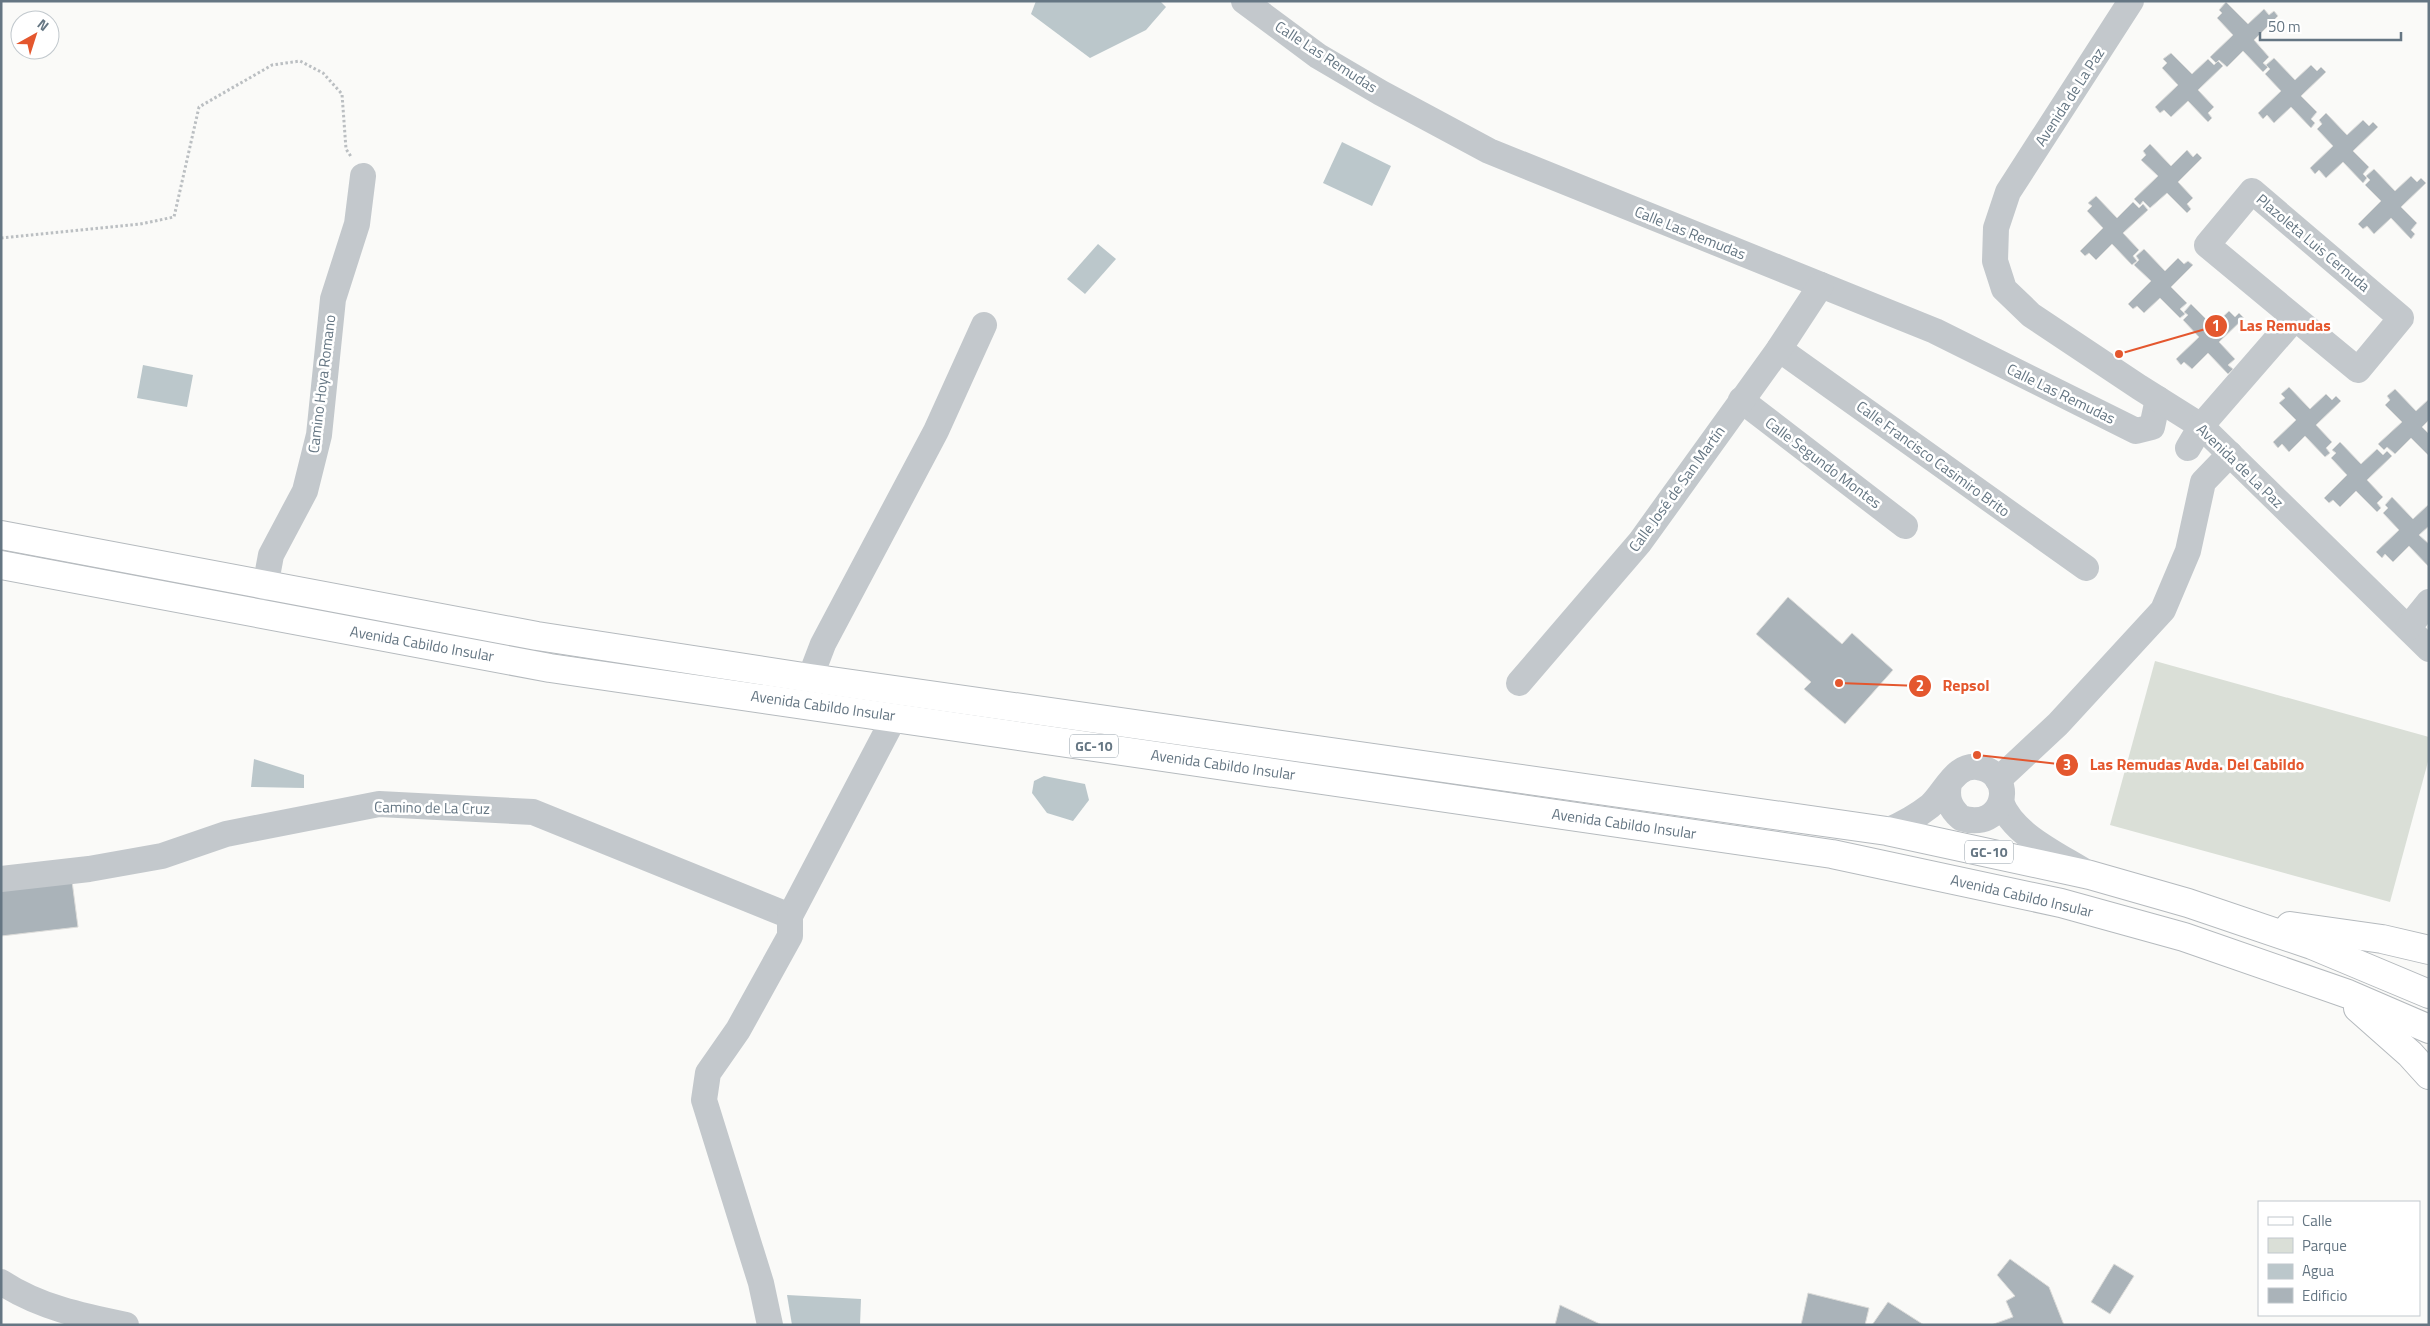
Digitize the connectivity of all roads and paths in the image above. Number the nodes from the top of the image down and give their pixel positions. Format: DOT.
graph roads {
  1 [pos="1244,1"];
  2 [pos="2131,1"];
  3 [pos="363,176"];
  4 [pos="1,238"];
  5 [pos="1821,285"];
  6 [pos="2295,318"];
  7 [pos="984,325"];
  8 [pos="1779,349"];
  9 [pos="2158,399"];
  10 [pos="1742,400"];
  11 [pos="2201,426"];
  12 [pos="2152,427"];
  13 [pos="2188,448"];
  14 [pos="2230,454"];
  15 [pos="2203,482"];
  16 [pos="1905,526"];
  17 [pos="1,535"];
  18 [pos="1,565"];
  19 [pos="2086,568"];
  20 [pos="265,587"];
  21 [pos="2429,602"];
  22 [pos="2408,628"];
  23 [pos="2429,649"];
  24 [pos="810,678"];
  25 [pos="1519,683"];
  26 [pos="895,716"];
  27 [pos="1949,784"];
  28 [pos="2000,791"];
  29 [pos="1887,831"];
  30 [pos="2090,875"];
  31 [pos="1,879"];
  32 [pos="790,916"];
  33 [pos="2253,923"];
  34 [pos="2429,950"];
  35 [pos="2279,968"];
  36 [pos="2429,994"];
  37 [pos="2429,1029"];
  38 [pos="2429,1075"];
  39 [pos="1,1282"];
  40 [pos="126,1325"];
  41 [pos="770,1325"];
  1 -- 5 [label="street, Calle Las Remudas"];
  2 -- 9 [label="street, Avenida de La Paz"];
  3 -- 4 [label="path"];
  3 -- 20 [label="street, Camino Hoya Romano"];
  5 -- 8 [label="street, Calle José de San Martín"];
  5 -- 12 [label="street, Calle Las Remudas"];
  6 -- 6 [label="street, Plazoleta Luis Cernuda"];
  6 -- 11 [label="street"];
  7 -- 24 [label="street"];
  8 -- 10 [label="street, Calle José de San Martín"];
  8 -- 19 [label="street, Calle Francisco Casimiro Brito"];
  9 -- 11 [label="street, Avenida de La Paz"];
  9 -- 12 [label="street"];
  10 -- 16 [label="street, Calle Segundo Montes"];
  10 -- 25 [label="street, Calle José de San Martín"];
  11 -- 13 [label="street"];
  11 -- 14 [label="street, Avenida de La Paz"];
  12 -- 13 [label="street"];
  13 -- 15 [label="street"];
  14 -- 15 [label="street"];
  14 -- 22 [label="street, Avenida de La Paz"];
  15 -- 28 [label="street"];
  17 -- 20 [label="main road, Avenida Cabildo Insular / GC-10"];
  18 -- 26 [label="main road, Avenida Cabildo Insular / GC-10"];
  20 -- 24 [label="main road, Avenida Cabildo Insular / GC-10"];
  21 -- 22 [label="street"];
  22 -- 23 [label="street, Avenida de La Paz"];
  24 -- 29 [label="main road, Avenida Cabildo Insular / GC-10"];
  26 -- 32 [label="street"];
  26 -- 35 [label="main road, Avenida Cabildo Insular / GC-10"];
  27 -- 28 [label="street"];
  27 -- 28 [label="street"];
  27 -- 29 [label="street"];
  28 -- 30 [label="street"];
  29 -- 30 [label="main road, Avenida Cabildo Insular / GC-10"];
  30 -- 33 [label="main road, Avenida Cabildo Insular / GC-10"];
  31 -- 32 [label="street, Camino de La Cruz"];
  32 -- 41 [label="street"];
  33 -- 34 [label="main road"];
  33 -- 36 [label="main road, Avenida Cabildo Insular / GC-10"];
  35 -- 37 [label="main road, Avenida Cabildo Insular / GC-10"];
  35 -- 38 [label="main road"];
  39 -- 40 [label="street"];
}
